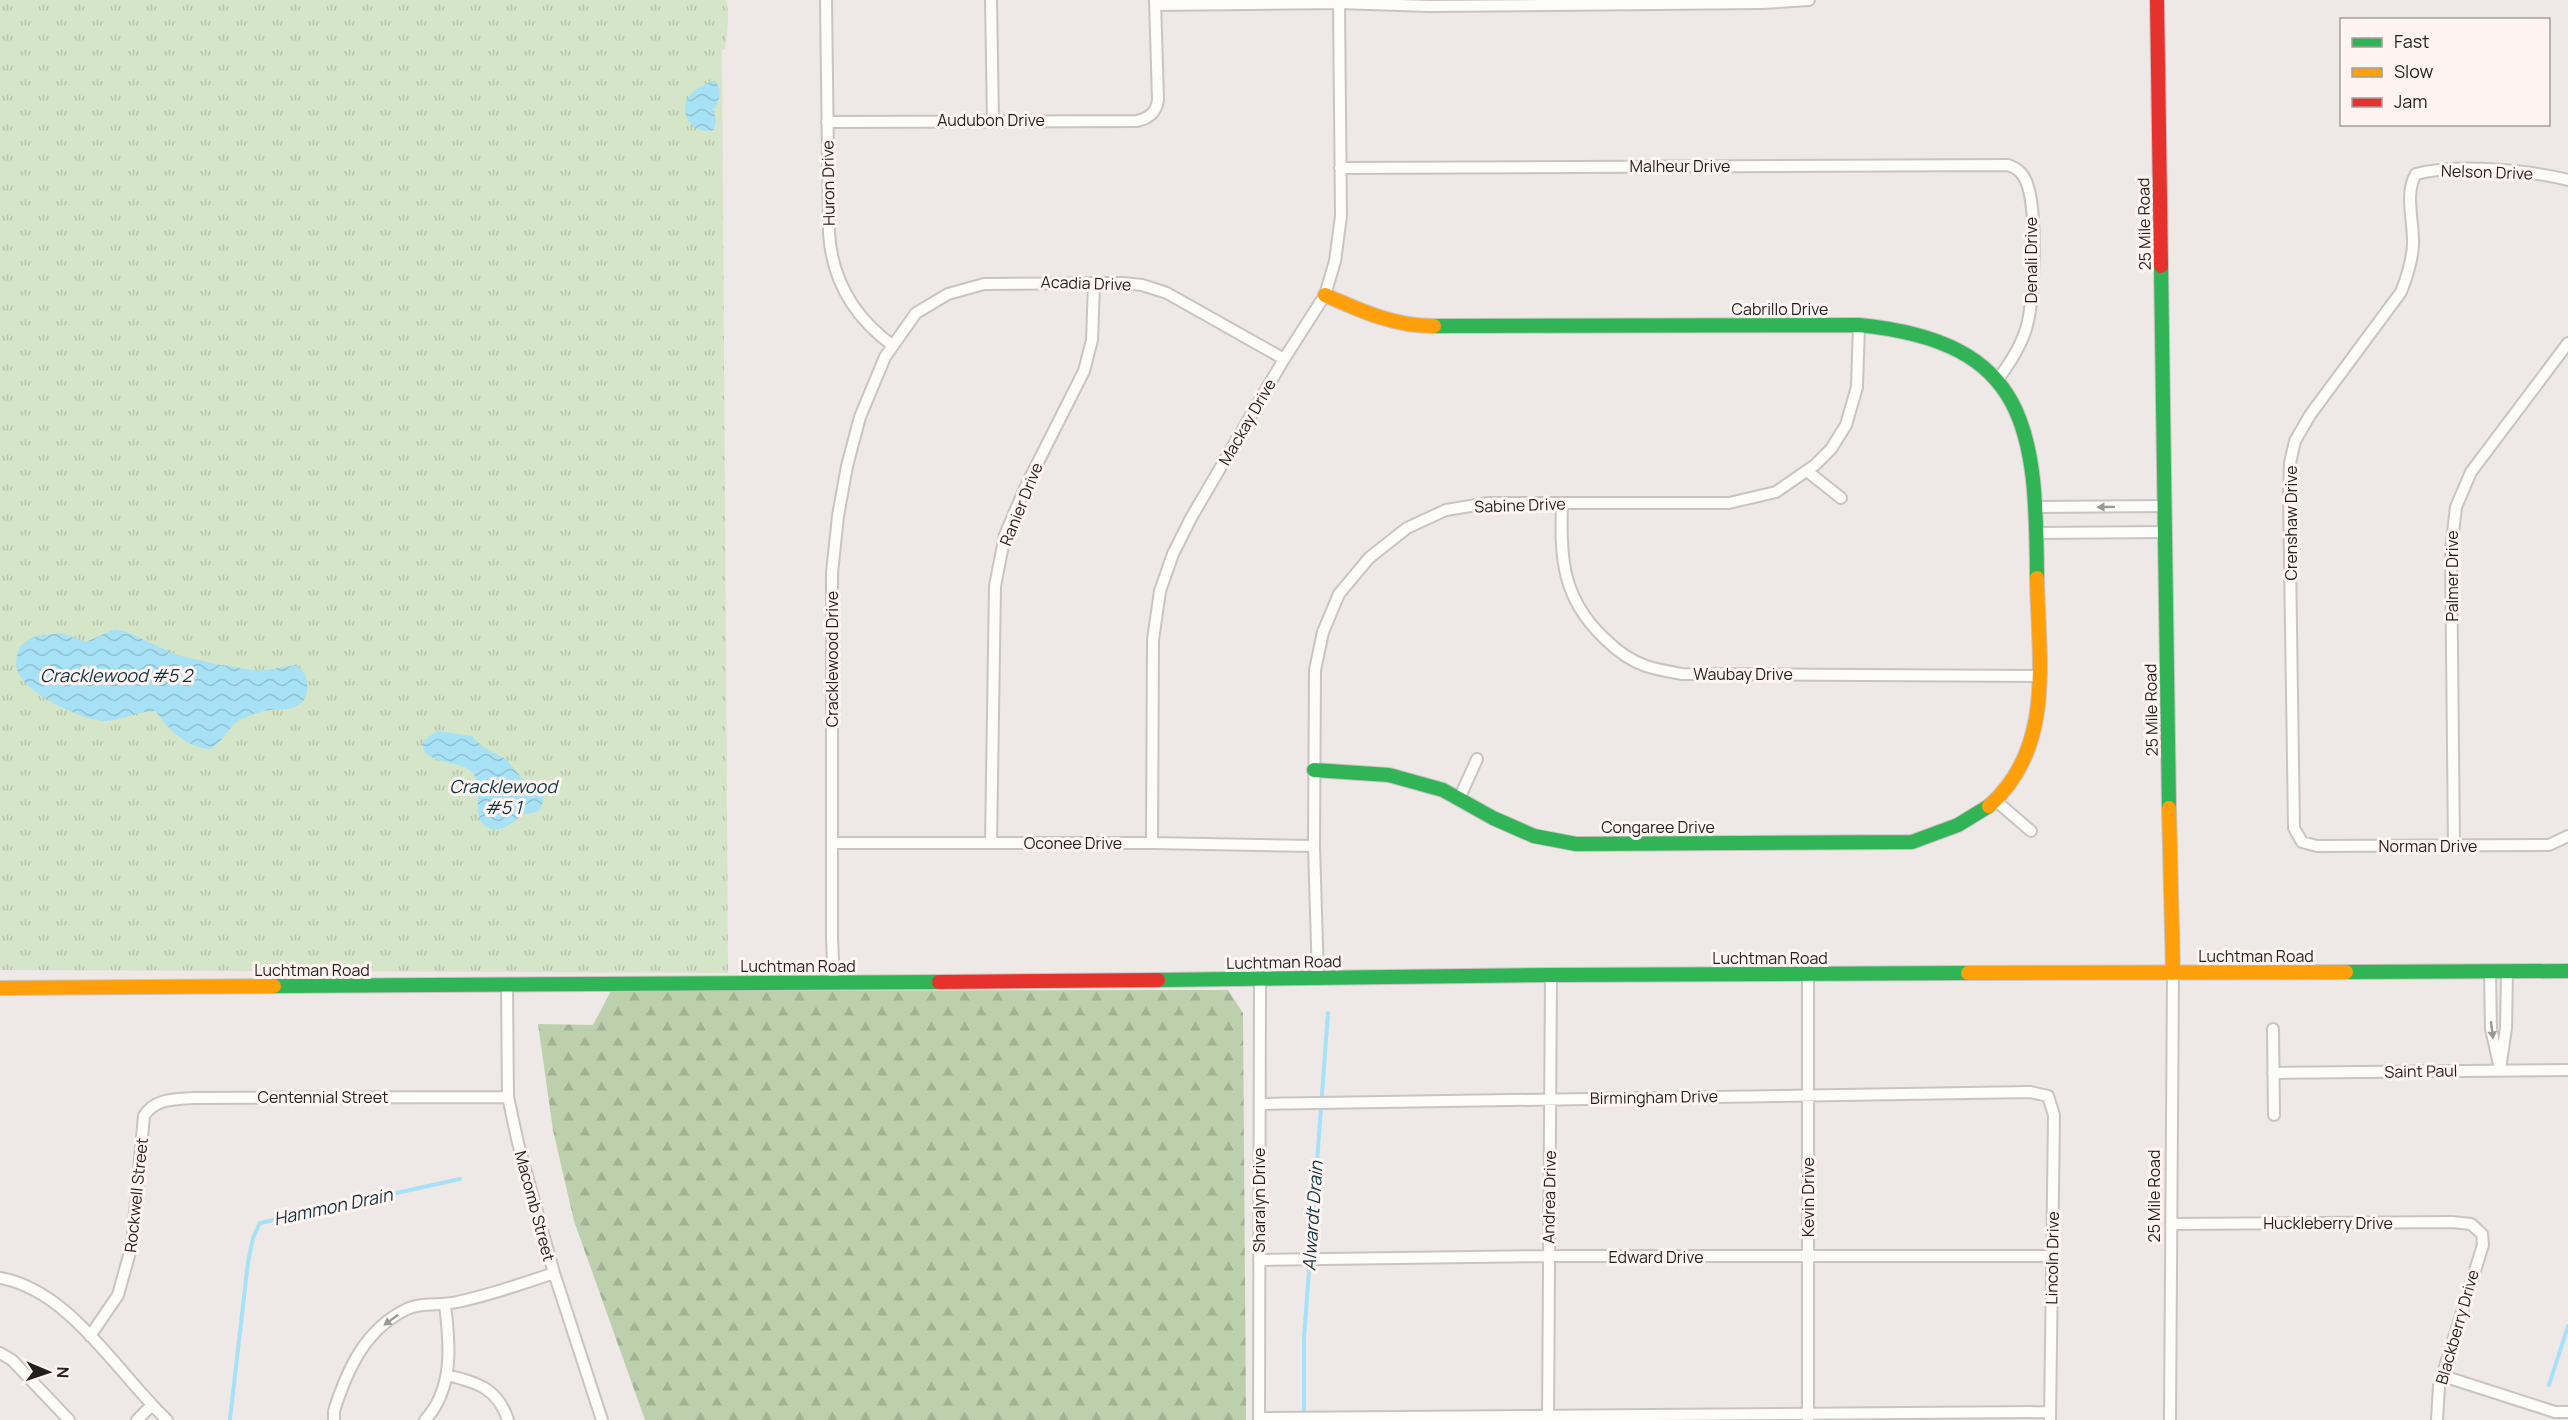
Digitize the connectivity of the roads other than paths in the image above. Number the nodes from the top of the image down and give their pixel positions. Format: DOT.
graph roads {
  1 [pos="826,0"];
  2 [pos="991,0"];
  3 [pos="1809,0"];
  4 [pos="2157,0"];
  5 [pos="1155,2"];
  6 [pos="1599,2"];
  7 [pos="1763,2"];
  8 [pos="1339,3"];
  9 [pos="993,120"];
  10 [pos="827,122"];
  11 [pos="1340,168"];
  12 [pos="2018,169"];
  13 [pos="2568,180"];
  14 [pos="2411,182"];
  15 [pos="1094,284"];
  16 [pos="1325,295"];
  17 [pos="1859,325"];
  18 [pos="2568,343"];
  19 [pos="892,345"];
  20 [pos="1284,359"];
  21 [pos="1997,381"];
  22 [pos="1807,471"];
  23 [pos="1841,498"];
  24 [pos="1562,503"];
  25 [pos="2164,506"];
  26 [pos="2036,507"];
  27 [pos="2165,532"];
  28 [pos="2036,533"];
  29 [pos="2039,676"];
  30 [pos="1477,759"];
  31 [pos="1314,770"];
  32 [pos="1999,797"];
  33 [pos="1459,799"];
  34 [pos="2294,828"];
  35 [pos="2031,831"];
  36 [pos="2568,836"];
  37 [pos="832,843"];
  38 [pos="991,843"];
  39 [pos="1152,843"];
  40 [pos="1314,846"];
  41 [pos="2454,846"];
  42 [pos="2507,971"];
  43 [pos="2568,971"];
  44 [pos="2490,972"];
  45 [pos="2173,973"];
  46 [pos="1808,974"];
  47 [pos="1551,975"];
  48 [pos="1260,979"];
  49 [pos="1318,979"];
  50 [pos="834,982"];
  51 [pos="507,985"];
  52 [pos="0,988"];
  53 [pos="2273,1029"];
  54 [pos="2500,1069"];
  55 [pos="2568,1070"];
  56 [pos="2274,1073"];
  57 [pos="1808,1095"];
  58 [pos="2048,1096"];
  59 [pos="508,1097"];
  60 [pos="1550,1098"];
  61 [pos="1260,1104"];
  62 [pos="2274,1115"];
  63 [pos="144,1116"];
  64 [pos="2171,1224"];
  65 [pos="2482,1234"];
  66 [pos="1548,1256"];
  67 [pos="2052,1256"];
  68 [pos="1808,1257"];
  69 [pos="1259,1260"];
  70 [pos="554,1273"];
  71 [pos="0,1278"];
  72 [pos="446,1305"];
  73 [pos="90,1336"];
  74 [pos="0,1353"];
  75 [pos="447,1375"];
  76 [pos="2442,1376"];
  77 [pos="151,1406"];
  78 [pos="2568,1412"];
  79 [pos="2050,1416"];
  80 [pos="1808,1417"];
  81 [pos="1548,1418"];
  82 [pos="1259,1419"];
  83 [pos="69,1420"];
  84 [pos="137,1420"];
  85 [pos="167,1420"];
  86 [pos="334,1420"];
  87 [pos="424,1420"];
  88 [pos="508,1420"];
  89 [pos="602,1420"];
  90 [pos="2170,1420"];
  91 [pos="2437,1420"];
  1 -- 10 [label="street, Huron Drive"];
  2 -- 9 [label="street"];
  3 -- 7 [label="street"];
  4 -- 25 [label="street, 25 Mile Road"];
  5 -- 8 [label="street"];
  5 -- 9 [label="street, Audubon Drive"];
  6 -- 7 [label="street"];
  6 -- 8 [label="street"];
  8 -- 11 [label="street, Mackay Drive"];
  9 -- 10 [label="street, Audubon Drive"];
  10 -- 19 [label="street, Huron Drive"];
  11 -- 12 [label="street, Malheur Drive"];
  11 -- 16 [label="street, Mackay Drive"];
  12 -- 21 [label="street, Denali Drive"];
  13 -- 14 [label="street, Nelson Drive"];
  14 -- 34 [label="street, Crenshaw Drive"];
  15 -- 19 [label="street, Acadia Drive"];
  15 -- 20 [label="street, Acadia Drive"];
  15 -- 38 [label="street, Ranier Drive"];
  16 -- 17 [label="street, Cabrillo Drive"];
  16 -- 20 [label="street, Mackay Drive"];
  17 -- 21 [label="street, Cabrillo Drive"];
  17 -- 22 [label="street, Sabine Drive"];
  18 -- 41 [label="street, Palmer Drive"];
  19 -- 37 [label="street, Cracklewood Drive"];
  20 -- 39 [label="street, Mackay Drive"];
  21 -- 26 [label="street, Cabrillo Drive"];
  22 -- 23 [label="street"];
  22 -- 24 [label="street, Sabine Drive"];
  24 -- 29 [label="street, Waubay Drive"];
  24 -- 31 [label="street, Sabine Drive"];
  25 -- 26 [label="street, one-way"];
  25 -- 27 [label="street, 25 Mile Road"];
  26 -- 28 [label="street, Cabrillo Drive"];
  27 -- 28 [label="street"];
  27 -- 45 [label="street, 25 Mile Road"];
  28 -- 29 [label="street, Cabrillo Drive"];
  29 -- 32 [label="street, Cabrillo Drive"];
  30 -- 33 [label="street"];
  31 -- 33 [label="street, Congaree Drive"];
  31 -- 40 [label="street, Sabine Drive"];
  32 -- 33 [label="street, Congaree Drive"];
  32 -- 35 [label="street"];
  34 -- 41 [label="street, Norman Drive"];
  36 -- 41 [label="street, Norman Drive"];
  37 -- 38 [label="street, Oconee Drive"];
  37 -- 50 [label="street, Cracklewood Drive"];
  38 -- 39 [label="street, Oconee Drive"];
  39 -- 40 [label="street, Oconee Drive"];
  40 -- 49 [label="street, Sabine Drive"];
  42 -- 43 [label="street, Luchtman Road"];
  42 -- 44 [label="street, Luchtman Road"];
  42 -- 54 [label="street"];
  44 -- 45 [label="street, Luchtman Road"];
  44 -- 54 [label="street, one-way"];
  45 -- 46 [label="street, Luchtman Road"];
  45 -- 64 [label="street, 25 Mile Road"];
  46 -- 47 [label="street, Luchtman Road"];
  46 -- 57 [label="street, Kevin Drive"];
  47 -- 49 [label="street, Luchtman Road"];
  47 -- 60 [label="street, Andrea Drive"];
  48 -- 49 [label="street, Luchtman Road"];
  48 -- 50 [label="street, Luchtman Road"];
  48 -- 61 [label="street, Sharalyn Drive"];
  50 -- 51 [label="street, Luchtman Road"];
  51 -- 52 [label="street, Luchtman Road"];
  51 -- 59 [label="street, Macomb Street"];
  53 -- 56 [label="street"];
  54 -- 55 [label="street, Saint Paul"];
  54 -- 56 [label="street, Saint Paul"];
  56 -- 62 [label="street"];
  57 -- 58 [label="street, Birmingham Drive"];
  57 -- 60 [label="street, Birmingham Drive"];
  57 -- 68 [label="street, Kevin Drive"];
  58 -- 67 [label="street, Lincoln Drive"];
  59 -- 63 [label="street, Centennial Street"];
  59 -- 70 [label="street, Macomb Street"];
  60 -- 61 [label="street, Birmingham Drive"];
  60 -- 66 [label="street, Andrea Drive"];
  61 -- 69 [label="street, Sharalyn Drive"];
  63 -- 73 [label="street, Rockwell Street"];
  64 -- 65 [label="street, Huckleberry Drive"];
  64 -- 90 [label="street, 25 Mile Road"];
  65 -- 76 [label="street, Blackberry Drive"];
  66 -- 68 [label="street, Edward Drive"];
  66 -- 69 [label="street, Edward Drive"];
  66 -- 81 [label="street, Andrea Drive"];
  67 -- 68 [label="street, Edward Drive"];
  67 -- 79 [label="street, Lincoln Drive"];
  68 -- 80 [label="street, Kevin Drive"];
  69 -- 82 [label="street, Sharalyn Drive"];
  70 -- 72 [label="street"];
  70 -- 89 [label="street, Macomb Street"];
  71 -- 73 [label="street"];
  72 -- 75 [label="street"];
  72 -- 86 [label="street, one-way"];
  73 -- 77 [label="street"];
  74 -- 83 [label="street"];
  75 -- 87 [label="street"];
  75 -- 88 [label="street"];
  76 -- 78 [label="street"];
  76 -- 91 [label="street, Blackberry Drive"];
  77 -- 84 [label="street"];
  77 -- 85 [label="street"];
  79 -- 80 [label="street"];
  80 -- 81 [label="street"];
  81 -- 82 [label="street"];
}
